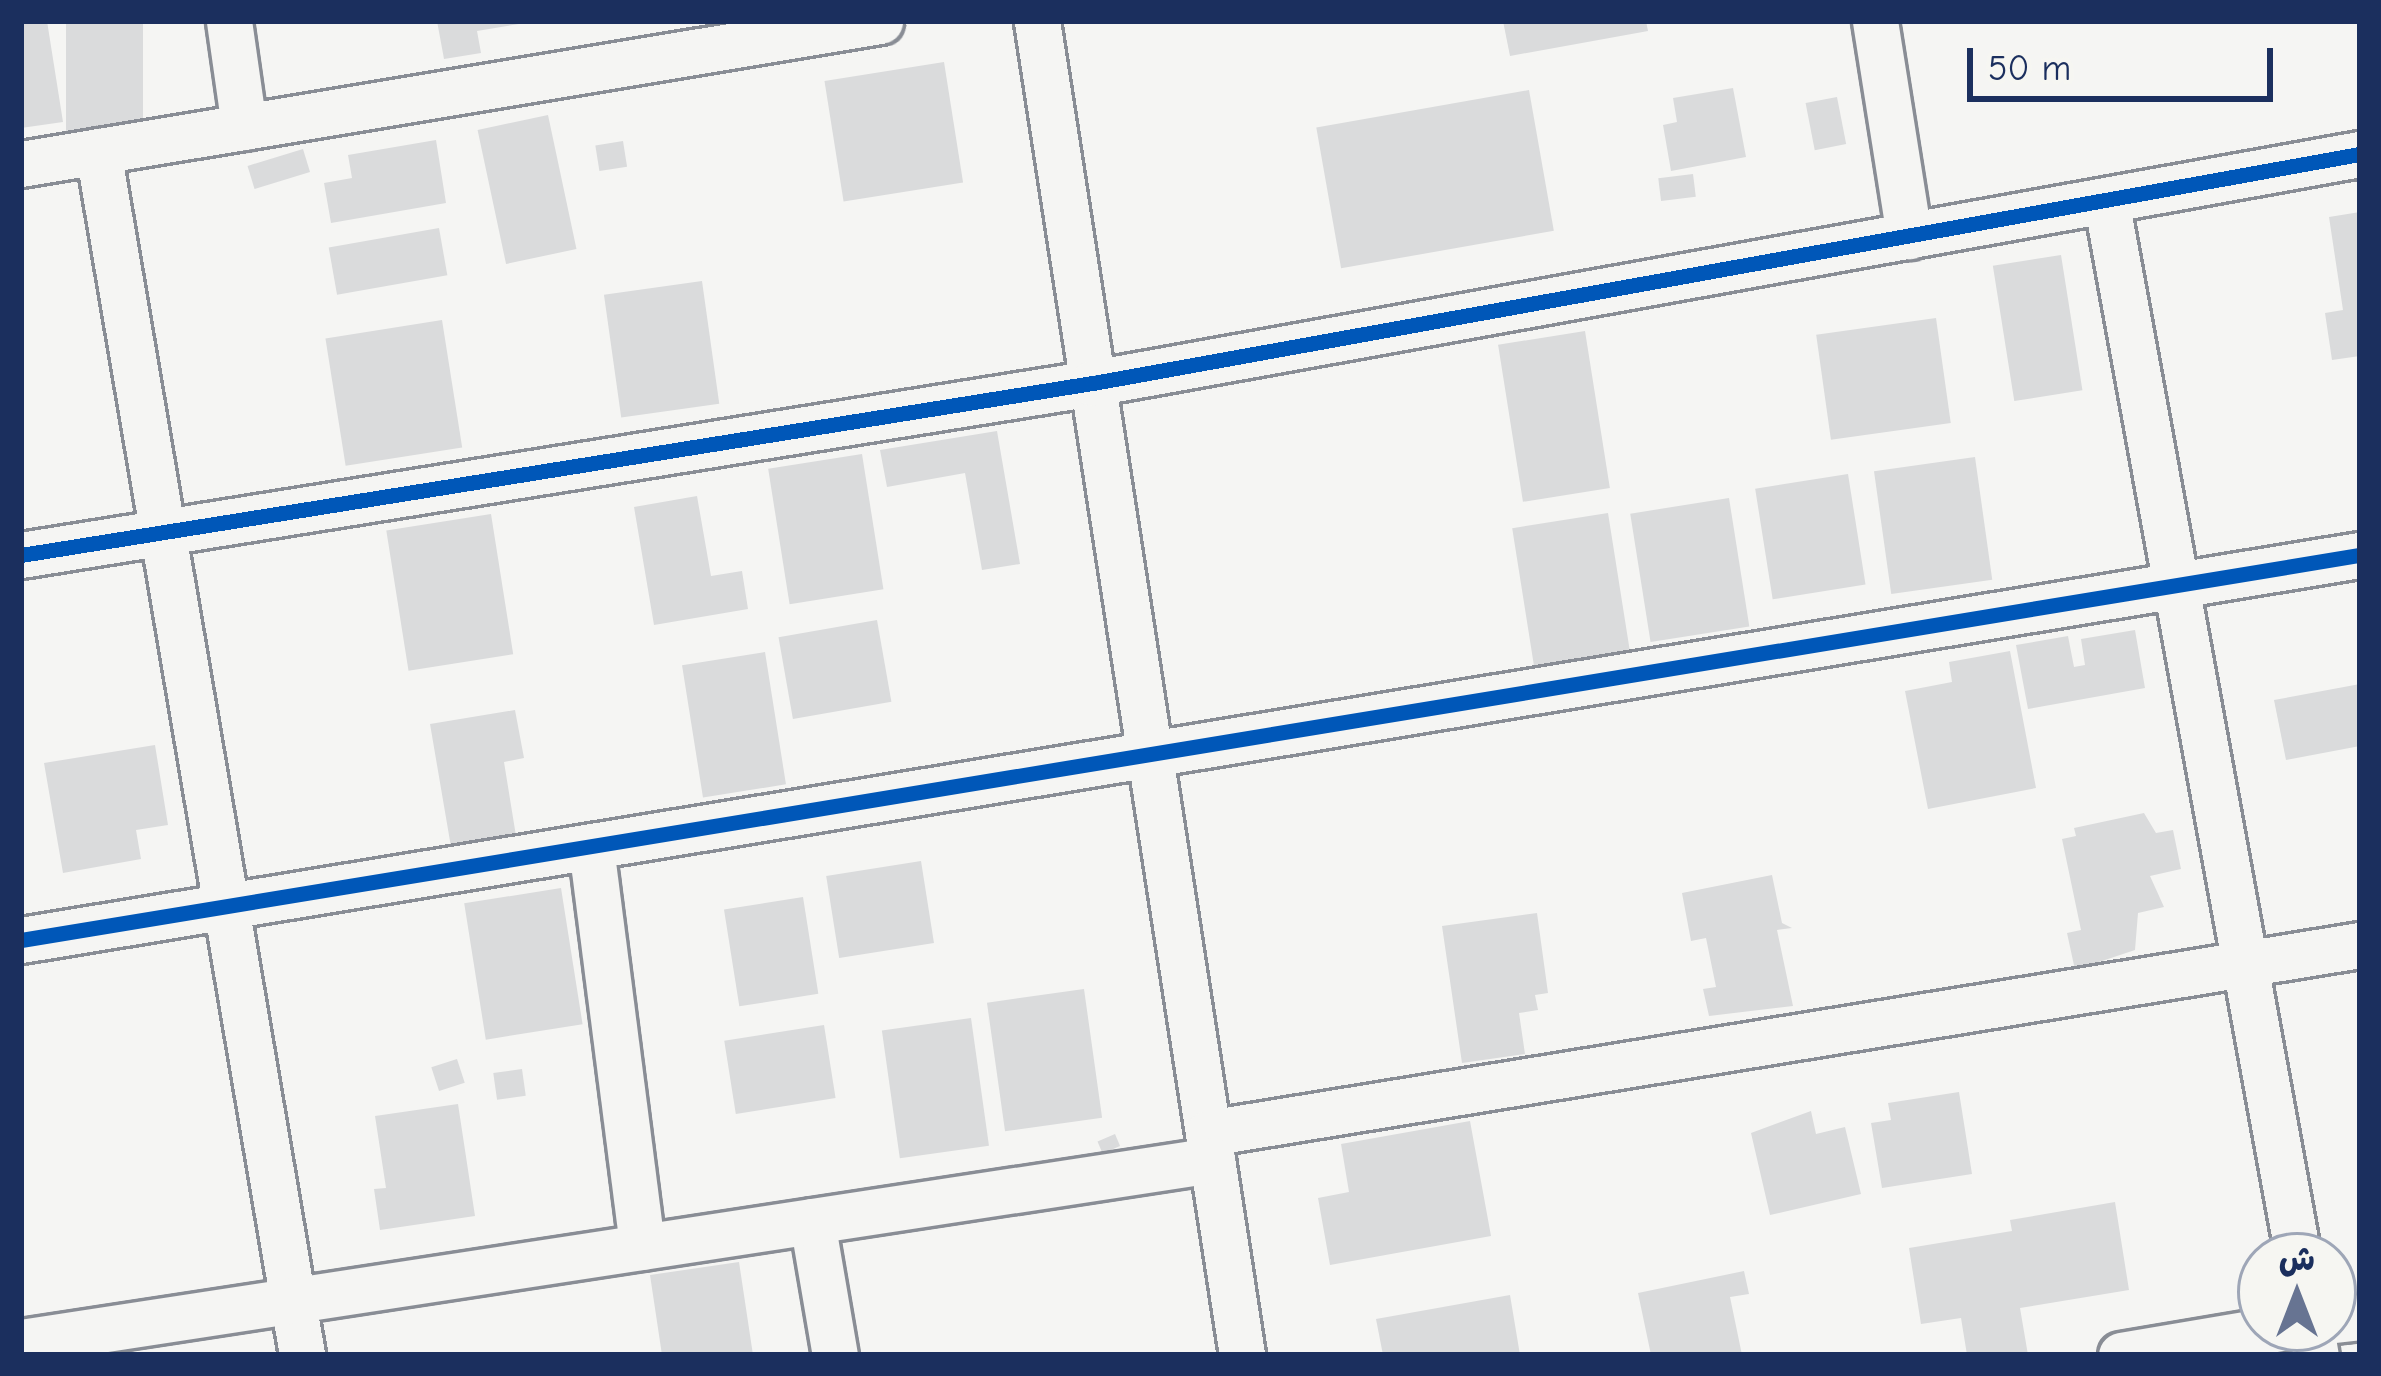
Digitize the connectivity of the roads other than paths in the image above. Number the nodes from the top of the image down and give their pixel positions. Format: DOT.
graph roads {
  1 [pos="229,21"];
  2 [pos="880,21"];
  3 [pos="1037,21"];
  4 [pos="1875,21"];
  5 [pos="244,127"];
  6 [pos="98,151"];
  7 [pos="2360,154"];
  8 [pos="21,164"];
  9 [pos="2106,200"];
  10 [pos="1910,236"];
  11 [pos="1093,383"];
  12 [pos="163,532"];
  13 [pos="21,555"];
  14 [pos="2360,555"];
  15 [pos="2176,585"];
  16 [pos="1150,753"];
  17 [pos="591,847"];
  18 [pos="226,906"];
  19 [pos="21,940"];
  20 [pos="2360,945"];
  21 [pos="2245,964"];
  22 [pos="1210,1146"];
  23 [pos="812,1221"];
  24 [pos="2294,1232"];
  25 [pos="642,1247"];
  26 [pos="293,1301"];
  27 [pos="2237,1335"];
  28 [pos="21,1342"];
  29 [pos="302,1355"];
  30 [pos="835,1355"];
  31 [pos="1242,1355"];
  32 [pos="2121,1355"];
  1 -- 5 [label="street"];
  2 -- 5 [label="street"];
  3 -- 11 [label="street"];
  4 -- 10 [label="street"];
  5 -- 6 [label="street"];
  6 -- 8 [label="street"];
  6 -- 12 [label="street"];
  7 -- 9 [label="street"];
  9 -- 10 [label="street"];
  9 -- 15 [label="street"];
  10 -- 11 [label="street"];
  11 -- 12 [label="street"];
  11 -- 16 [label="street"];
  12 -- 13 [label="street"];
  12 -- 18 [label="street"];
  14 -- 15 [label="street"];
  15 -- 16 [label="street"];
  15 -- 21 [label="street"];
  16 -- 17 [label="street"];
  16 -- 22 [label="street"];
  17 -- 18 [label="street"];
  17 -- 25 [label="street"];
  18 -- 19 [label="street"];
  18 -- 26 [label="street"];
  20 -- 21 [label="street"];
  21 -- 22 [label="street"];
  21 -- 24 [label="street"];
  22 -- 23 [label="street"];
  22 -- 31 [label="street"];
  23 -- 25 [label="street"];
  23 -- 30 [label="street"];
  25 -- 26 [label="street"];
  26 -- 28 [label="street"];
  26 -- 29 [label="street"];
  27 -- 32 [label="street"];
}
